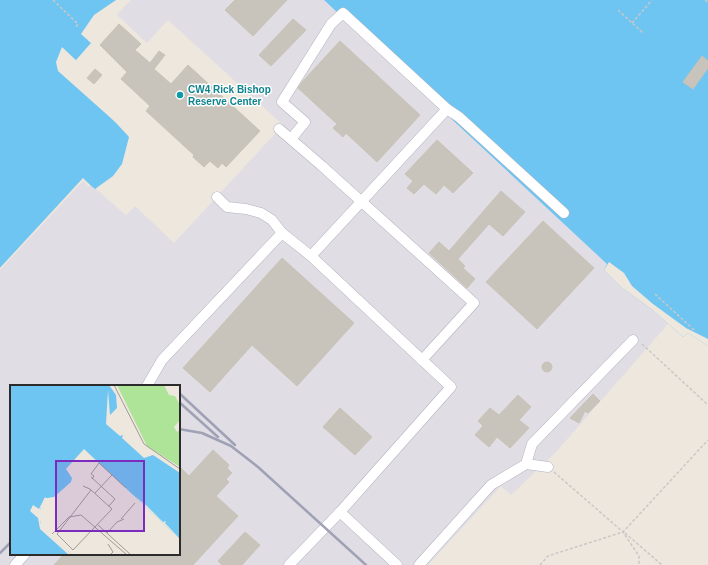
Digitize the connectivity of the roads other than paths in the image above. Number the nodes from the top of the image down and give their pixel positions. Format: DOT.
graph roads {
  1 [pos="447,109"];
  2 [pos="280,129"];
  3 [pos="291,139"];
  4 [pos="217,197"];
  5 [pos="362,201"];
  6 [pos="564,213"];
  7 [pos="282,232"];
  8 [pos="311,256"];
  9 [pos="633,340"];
  10 [pos="422,360"];
  11 [pos="148,385"];
  12 [pos="526,464"];
  13 [pos="548,467"];
  14 [pos="340,512"];
  15 [pos="23,555"];
  16 [pos="15,565"];
  17 [pos="289,565"];
  18 [pos="397,565"];
  19 [pos="419,565"];
  1 -- 3 [label="street"];
  1 -- 5 [label="street"];
  1 -- 6 [label="street"];
  2 -- 3 [label="street"];
  3 -- 5 [label="street"];
  4 -- 7 [label="street"];
  5 -- 8 [label="street"];
  5 -- 10 [label="street"];
  7 -- 8 [label="street"];
  7 -- 11 [label="street"];
  8 -- 10 [label="street"];
  9 -- 12 [label="street"];
  10 -- 14 [label="street"];
  12 -- 13 [label="street"];
  12 -- 19 [label="street"];
  14 -- 17 [label="street"];
  14 -- 18 [label="street"];
  15 -- 16 [label="street"];
}
